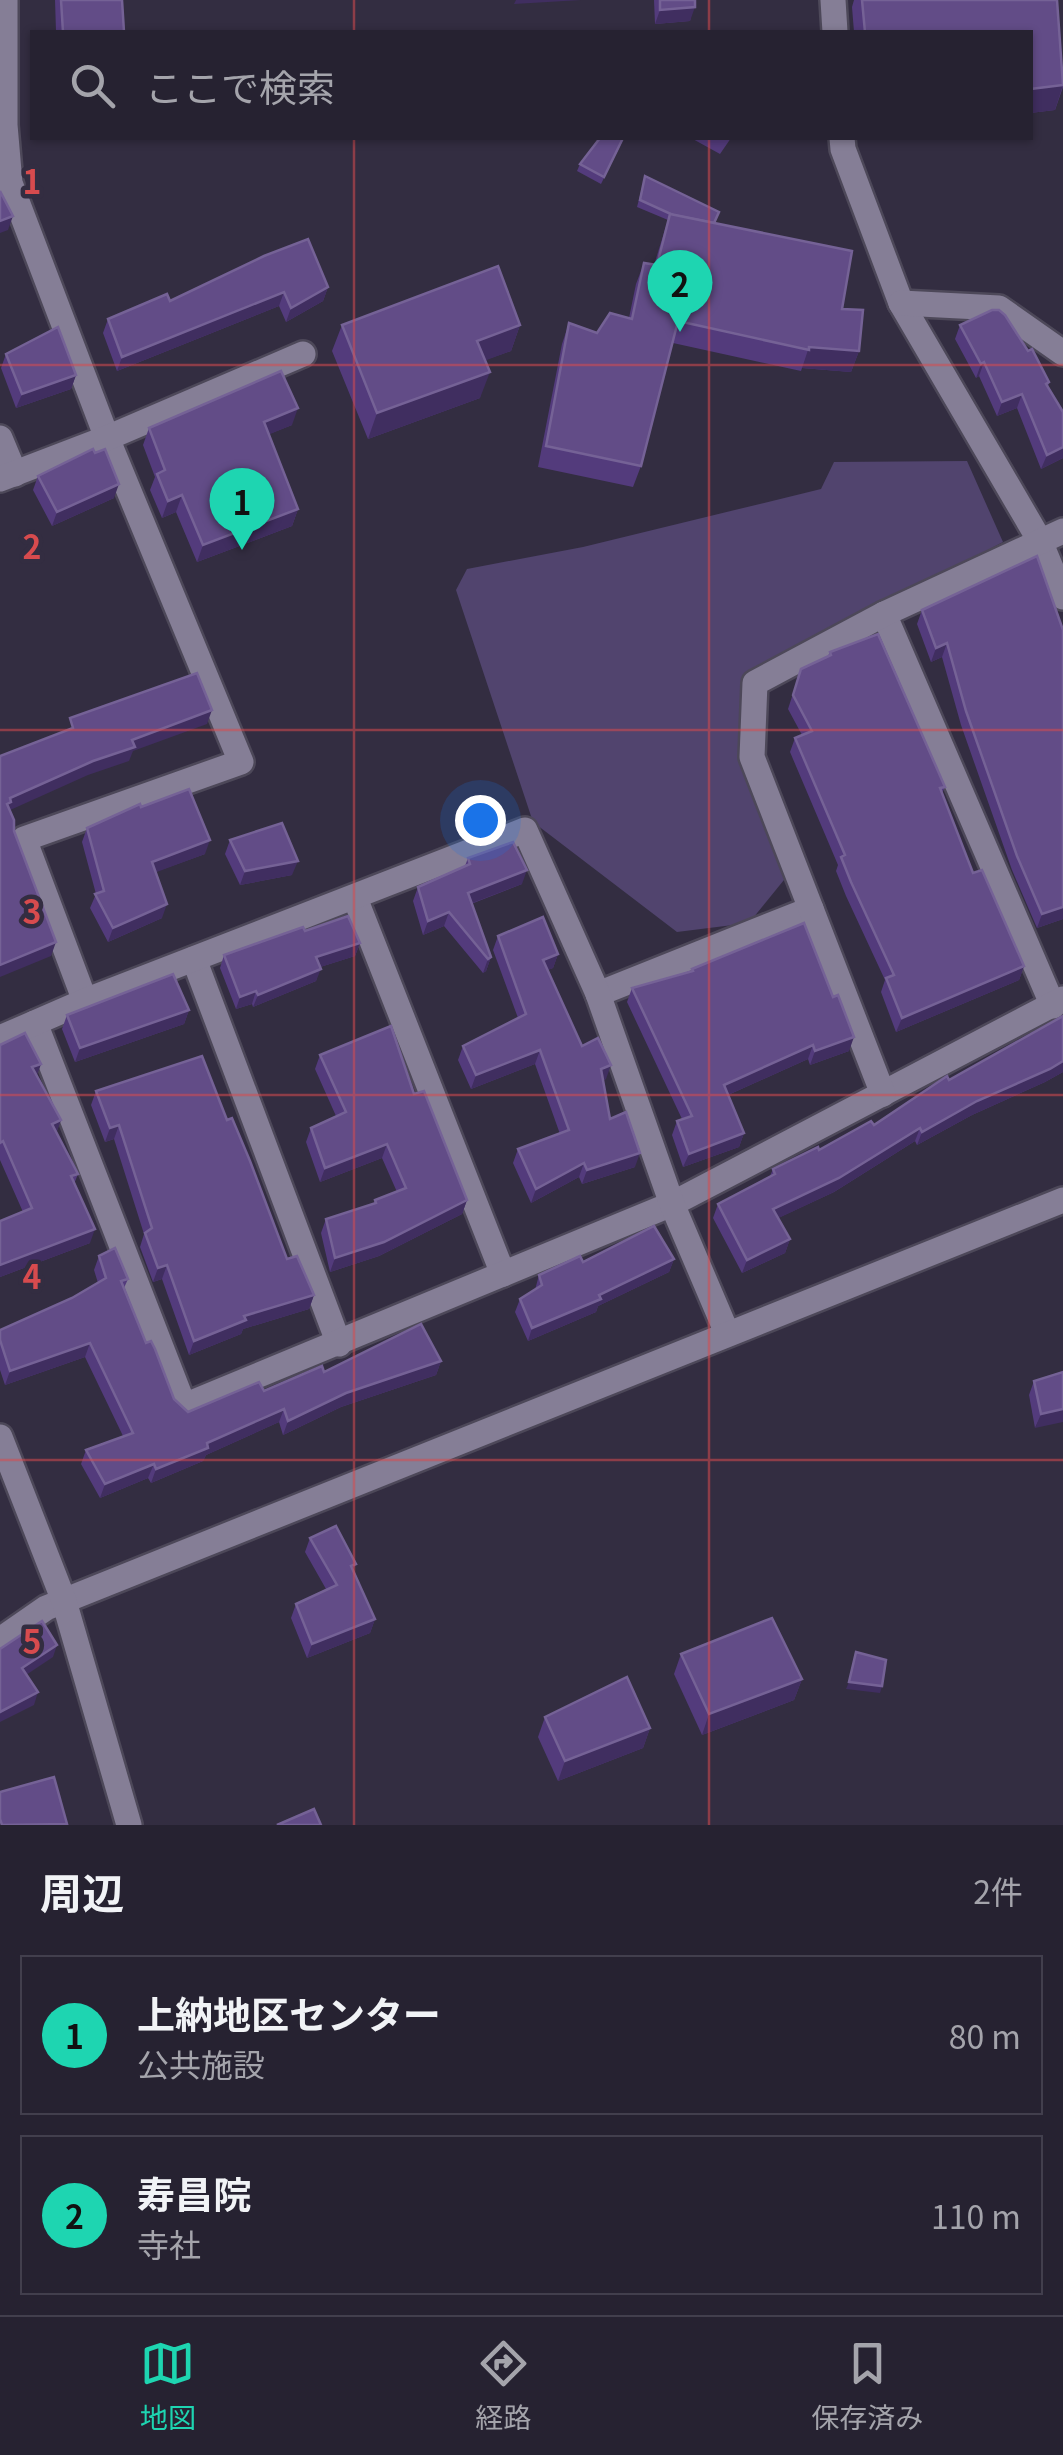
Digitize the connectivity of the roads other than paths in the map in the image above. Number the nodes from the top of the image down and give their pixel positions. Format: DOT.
graph roads {
  1 [pos="5,0"];
  2 [pos="834,0"];
  3 [pos="836,30"];
  4 [pos="842,140"];
  5 [pos="901,302"];
  6 [pos="1063,353"];
  7 [pos="303,354"];
  8 [pos="0,438"];
  9 [pos="108,438"];
  10 [pos="7,476"];
  11 [pos="1052,536"];
  12 [pos="1063,596"];
  13 [pos="884,614"];
  14 [pos="355,898"];
  15 [pos="811,909"];
  16 [pos="194,959"];
  17 [pos="598,994"];
  18 [pos="85,1001"];
  19 [pos="1058,1003"];
  20 [pos="35,1023"];
  21 [pos="0,1038"];
  22 [pos="884,1094"];
  23 [pos="1063,1200"];
  24 [pos="672,1204"];
  25 [pos="503,1274"];
  26 [pos="726,1333"];
  27 [pos="339,1344"];
  28 [pos="0,1437"];
  29 [pos="64,1601"];
  30 [pos="0,1640"];
  31 [pos="129,1825"];
  1 -- 9 [label="street"];
  2 -- 3 [label="street"];
  4 -- 5 [label="street"];
  5 -- 6 [label="street"];
  5 -- 11 [label="street"];
  7 -- 9 [label="street"];
  8 -- 10 [label="street"];
  9 -- 10 [label="street"];
  9 -- 18 [label="street"];
  11 -- 12 [label="street"];
  11 -- 13 [label="street"];
  13 -- 15 [label="street"];
  13 -- 19 [label="street"];
  14 -- 16 [label="street"];
  14 -- 17 [label="street"];
  14 -- 25 [label="street"];
  15 -- 17 [label="street"];
  15 -- 22 [label="street"];
  16 -- 18 [label="street"];
  16 -- 27 [label="street"];
  17 -- 24 [label="street"];
  18 -- 20 [label="street"];
  19 -- 22 [label="street"];
  20 -- 21 [label="street"];
  20 -- 27 [label="street"];
  22 -- 24 [label="street"];
  23 -- 26 [label="street"];
  24 -- 25 [label="street"];
  24 -- 26 [label="street"];
  25 -- 27 [label="street"];
  26 -- 29 [label="street"];
  28 -- 29 [label="street"];
  29 -- 30 [label="street"];
  29 -- 31 [label="street"];
}
